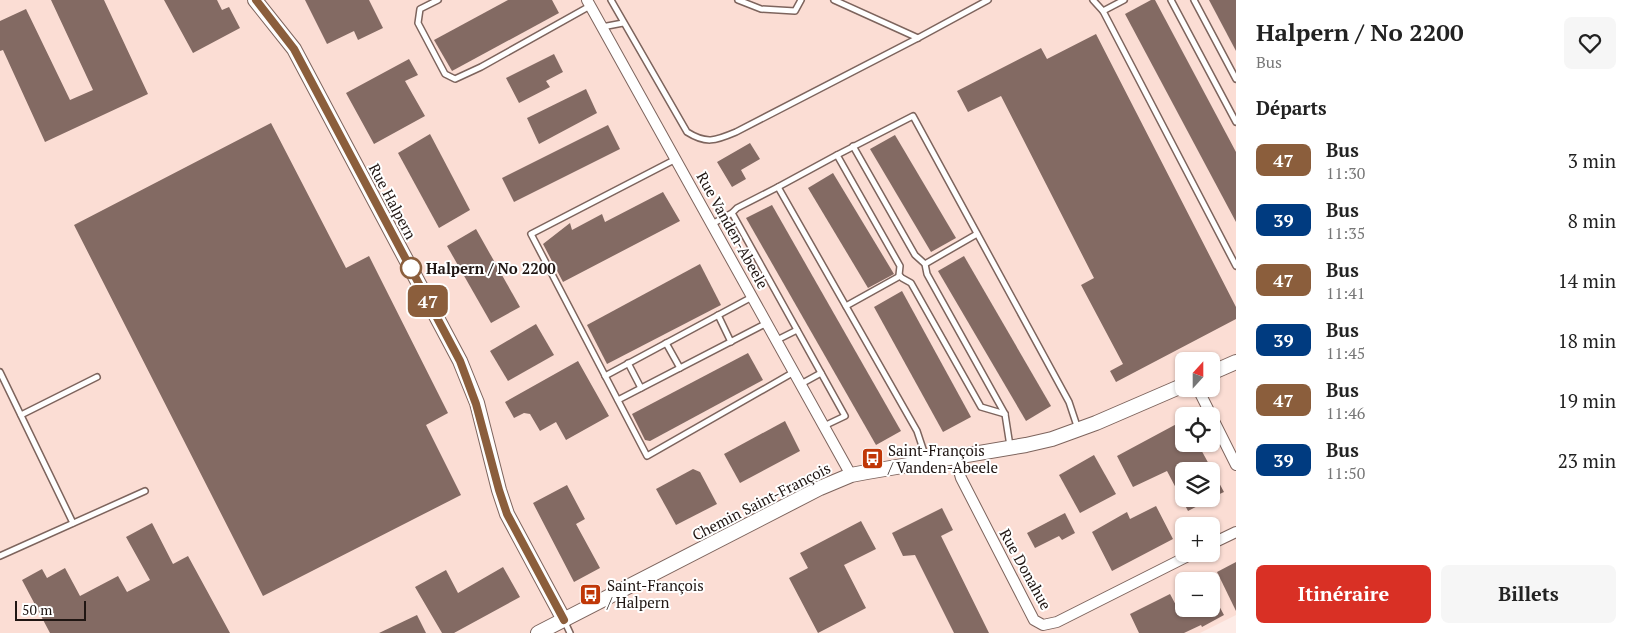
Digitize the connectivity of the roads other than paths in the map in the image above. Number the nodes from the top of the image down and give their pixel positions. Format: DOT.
graph roads {
  1 [pos="256,0"];
  2 [pos="438,0"];
  3 [pos="611,0"];
  4 [pos="738,0"];
  5 [pos="801,0"];
  6 [pos="834,0"];
  7 [pos="988,0"];
  8 [pos="1093,0"];
  9 [pos="1124,0"];
  10 [pos="1172,0"];
  11 [pos="1194,0"];
  12 [pos="589,3"];
  13 [pos="1103,11"];
  14 [pos="623,23"];
  15 [pos="602,27"];
  16 [pos="918,38"];
  17 [pos="1236,79"];
  18 [pos="1236,122"];
  19 [pos="853,146"];
  20 [pos="837,155"];
  21 [pos="676,159"];
  22 [pos="778,187"];
  23 [pos="732,213"];
  24 [pos="712,224"];
  25 [pos="977,234"];
  26 [pos="925,264"];
  27 [pos="1236,266"];
  28 [pos="900,276"];
  29 [pos="752,297"];
  30 [pos="846,306"];
  31 [pos="718,315"];
  32 [pos="767,323"];
  33 [pos="797,330"];
  34 [pos="777,340"];
  35 [pos="731,342"];
  36 [pos="666,343"];
  37 [pos="1236,362"];
  38 [pos="628,363"];
  39 [pos="680,368"];
  40 [pos="1220,369"];
  41 [pos="0,372"];
  42 [pos="794,372"];
  43 [pos="821,373"];
  44 [pos="605,376"];
  45 [pos="97,377"];
  46 [pos="801,384"];
  47 [pos="641,388"];
  48 [pos="1175,389"];
  49 [pos="1202,398"];
  50 [pos="618,400"];
  51 [pos="1005,414"];
  52 [pos="21,415"];
  53 [pos="824,426"];
  54 [pos="1078,430"];
  55 [pos="1010,448"];
  56 [pos="955,456"];
  57 [pos="927,461"];
  58 [pos="1236,465"];
  59 [pos="851,475"];
  60 [pos="144,491"];
  61 [pos="74,523"];
  62 [pos="1236,532"];
  63 [pos="1220,540"];
  64 [pos="0,556"];
  65 [pos="1176,562"];
  66 [pos="564,620"];
  67 [pos="538,633"];
  68 [pos="570,633"];
  1 -- 66 [label="street, Rue Halpern"];
  2 -- 12 [label="lane"];
  3 -- 14 [label="lane"];
  4 -- 5 [label="lane"];
  6 -- 16 [label="lane"];
  7 -- 16 [label="lane"];
  8 -- 13 [label="lane"];
  9 -- 13 [label="lane"];
  10 -- 18 [label="lane"];
  11 -- 17 [label="lane"];
  12 -- 15 [label="street, Rue Vanden-Abeele"];
  13 -- 27 [label="lane"];
  14 -- 15 [label="lane"];
  14 -- 16 [label="lane"];
  15 -- 21 [label="street, Rue Vanden-Abeele"];
  19 -- 20 [label="lane"];
  19 -- 25 [label="lane"];
  19 -- 26 [label="lane"];
  20 -- 22 [label="lane"];
  20 -- 28 [label="lane"];
  21 -- 24 [label="street, Rue Vanden-Abeele"];
  21 -- 44 [label="lane"];
  22 -- 23 [label="lane"];
  22 -- 30 [label="lane"];
  23 -- 24 [label="lane"];
  23 -- 33 [label="lane"];
  24 -- 29 [label="street, Rue Vanden-Abeele"];
  25 -- 26 [label="lane"];
  25 -- 54 [label="lane"];
  26 -- 51 [label="lane"];
  28 -- 30 [label="lane"];
  28 -- 51 [label="lane"];
  29 -- 31 [label="lane"];
  29 -- 32 [label="street, Rue Vanden-Abeele"];
  30 -- 57 [label="lane"];
  31 -- 35 [label="lane"];
  31 -- 36 [label="lane"];
  32 -- 34 [label="street, Rue Vanden-Abeele"];
  32 -- 35 [label="lane"];
  33 -- 34 [label="lane"];
  33 -- 43 [label="lane"];
  34 -- 42 [label="street, Rue Vanden-Abeele"];
  35 -- 39 [label="lane"];
  36 -- 38 [label="lane"];
  36 -- 39 [label="lane"];
  37 -- 40 [label="street"];
  38 -- 44 [label="lane"];
  38 -- 47 [label="lane"];
  39 -- 47 [label="lane"];
  41 -- 52 [label="lane"];
  42 -- 46 [label="street, Rue Vanden-Abeele"];
  42 -- 50 [label="lane"];
  43 -- 46 [label="lane"];
  43 -- 53 [label="lane"];
  44 -- 50 [label="lane"];
  45 -- 52 [label="lane"];
  46 -- 53 [label="street, Rue Vanden-Abeele"];
  47 -- 50 [label="lane"];
  48 -- 54 [label="street, Chemin Saint-François"];
  49 -- 58 [label="street"];
  51 -- 55 [label="lane"];
  52 -- 61 [label="lane"];
  53 -- 59 [label="street, Rue Vanden-Abeele"];
  54 -- 55 [label="street, Chemin Saint-François"];
  55 -- 56 [label="street, Chemin Saint-François"];
  56 -- 57 [label="street, Chemin Saint-François"];
  56 -- 65 [label="street, Rue Donahue"];
  57 -- 59 [label="street, Chemin Saint-François"];
  59 -- 66 [label="street, Chemin Saint-François"];
  60 -- 61 [label="lane"];
  61 -- 64 [label="lane"];
  62 -- 63 [label="street"];
  66 -- 67 [label="street, Chemin Saint-François"];
  66 -- 68 [label="lane"];
}
